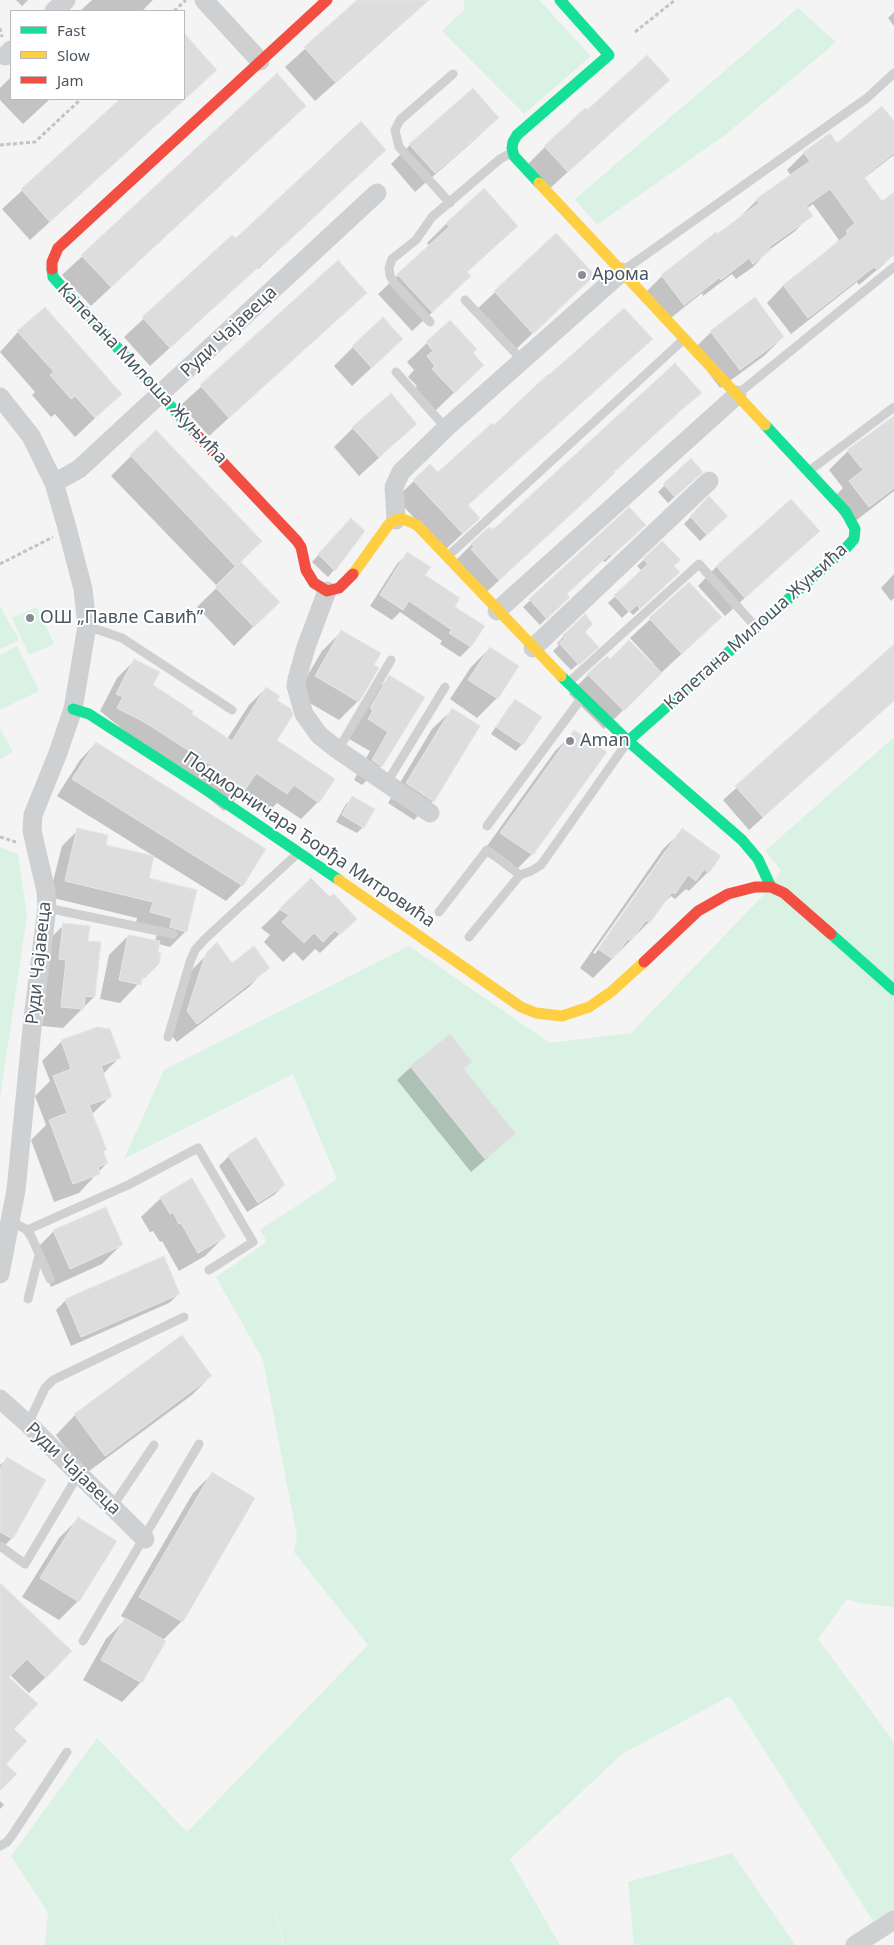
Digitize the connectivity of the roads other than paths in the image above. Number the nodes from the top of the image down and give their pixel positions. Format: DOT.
graph roads {
  1 [pos="66,0"];
  2 [pos="204,0"];
  3 [pos="327,0"];
  4 [pos="560,0"];
  5 [pos="55,10"];
  6 [pos="260,61"];
  7 [pos="894,73"];
  8 [pos="453,74"];
  9 [pos="513,153"];
  10 [pos="377,194"];
  11 [pos="450,203"];
  12 [pos="894,267"];
  13 [pos="622,272"];
  14 [pos="465,300"];
  15 [pos="430,322"];
  16 [pos="685,338"];
  17 [pos="523,361"];
  18 [pos="396,372"];
  19 [pos="737,395"];
  20 [pos="160,396"];
  21 [pos="0,397"];
  22 [pos="894,407"];
  23 [pos="446,428"];
  24 [pos="809,471"];
  25 [pos="709,481"];
  26 [pos="54,483"];
  27 [pos="396,520"];
  28 [pos="446,557"];
  29 [pos="326,591"];
  30 [pos="497,611"];
  31 [pos="86,626"];
  32 [pos="756,627"];
  33 [pos="534,648"];
  34 [pos="391,660"];
  35 [pos="568,684"];
  36 [pos="444,687"];
  37 [pos="582,698"];
  38 [pos="73,708"];
  39 [pos="232,710"];
  40 [pos="628,742"];
  41 [pos="338,750"];
  42 [pos="386,784"];
  43 [pos="430,813"];
  44 [pos="487,826"];
  45 [pos="299,852"];
  46 [pos="520,875"];
  47 [pos="771,887"];
  48 [pos="47,908"];
  49 [pos="439,912"];
  50 [pos="173,934"];
  51 [pos="469,937"];
  52 [pos="894,990"];
  53 [pos="168,1037"];
  54 [pos="19,1225"];
  55 [pos="39,1254"];
  56 [pos="209,1270"];
  57 [pos="0,1274"];
  58 [pos="50,1279"];
  59 [pos="28,1299"];
  60 [pos="184,1317"];
  61 [pos="0,1400"];
  62 [pos="28,1424"];
  63 [pos="199,1444"];
  64 [pos="154,1445"];
  65 [pos="78,1475"];
  66 [pos="112,1507"];
  67 [pos="144,1539"];
  68 [pos="0,1546"];
  69 [pos="83,1641"];
  70 [pos="67,1752"];
  71 [pos="0,1846"];
  72 [pos="894,1920"];
  73 [pos="855,1945"];
  1 -- 5 [label="street"];
  2 -- 6 [label="street"];
  3 -- 6 [label="street, Капетана Милоша Жуњића"];
  4 -- 9 [label="street"];
  6 -- 20 [label="street, Капетана Милоша Жуњића"];
  7 -- 13 [label="lane"];
  8 -- 11 [label="lane"];
  9 -- 11 [label="lane"];
  9 -- 13 [label="street, Капетана Милоша Жуњића"];
  10 -- 20 [label="street, Руди Чајавеца"];
  11 -- 15 [label="lane"];
  12 -- 19 [label="lane"];
  13 -- 16 [label="street, Капетана Милоша Жуњића"];
  13 -- 17 [label="street"];
  14 -- 17 [label="lane"];
  16 -- 19 [label="street, Капетана Милоша Жуњића"];
  16 -- 28 [label="lane"];
  17 -- 23 [label="street"];
  18 -- 23 [label="lane"];
  19 -- 24 [label="street, Капетана Милоша Жуњића"];
  19 -- 30 [label="street"];
  20 -- 26 [label="street, Руди Чајавеца"];
  20 -- 29 [label="street, Капетана Милоша Жуњића"];
  21 -- 26 [label="street, Руди Чајавеца"];
  22 -- 24 [label="lane"];
  23 -- 27 [label="street"];
  24 -- 32 [label="street, Капетана Милоша Жуњића"];
  25 -- 33 [label="street"];
  26 -- 31 [label="street, Руди Чајавеца"];
  27 -- 28 [label="street"];
  27 -- 29 [label="street"];
  28 -- 30 [label="street"];
  29 -- 41 [label="street"];
  30 -- 33 [label="street"];
  31 -- 38 [label="street, Руди Чајавеца"];
  31 -- 39 [label="lane"];
  32 -- 35 [label="lane"];
  32 -- 40 [label="street, Капетана Милоша Жуњића"];
  33 -- 35 [label="street"];
  34 -- 41 [label="lane"];
  35 -- 37 [label="street"];
  36 -- 42 [label="lane"];
  37 -- 40 [label="street"];
  37 -- 44 [label="lane"];
  38 -- 45 [label="street, Подморничара Ђорђа Митровића"];
  38 -- 48 [label="street, Руди Чајавеца"];
  40 -- 46 [label="lane"];
  40 -- 47 [label="street"];
  41 -- 42 [label="street"];
  42 -- 43 [label="street"];
  45 -- 47 [label="street, Подморничара Ђорђа Митровића"];
  45 -- 53 [label="lane"];
  46 -- 49 [label="lane"];
  46 -- 51 [label="lane"];
  47 -- 52 [label="street"];
  48 -- 50 [label="lane"];
  48 -- 54 [label="street, Руди Чајавеца"];
  54 -- 55 [label="lane"];
  54 -- 56 [label="lane"];
  54 -- 57 [label="street, Руди Чајавеца"];
  55 -- 58 [label="lane"];
  55 -- 59 [label="lane"];
  60 -- 62 [label="lane"];
  61 -- 62 [label="street, Руди Чајавеца"];
  62 -- 65 [label="street, Руди Чајавеца"];
  63 -- 67 [label="lane"];
  64 -- 66 [label="lane"];
  65 -- 66 [label="street, Руди Чајавеца"];
  65 -- 68 [label="lane"];
  66 -- 67 [label="street, Руди Чајавеца"];
  67 -- 69 [label="lane"];
  70 -- 71 [label="lane"];
  72 -- 73 [label="street"];
}
